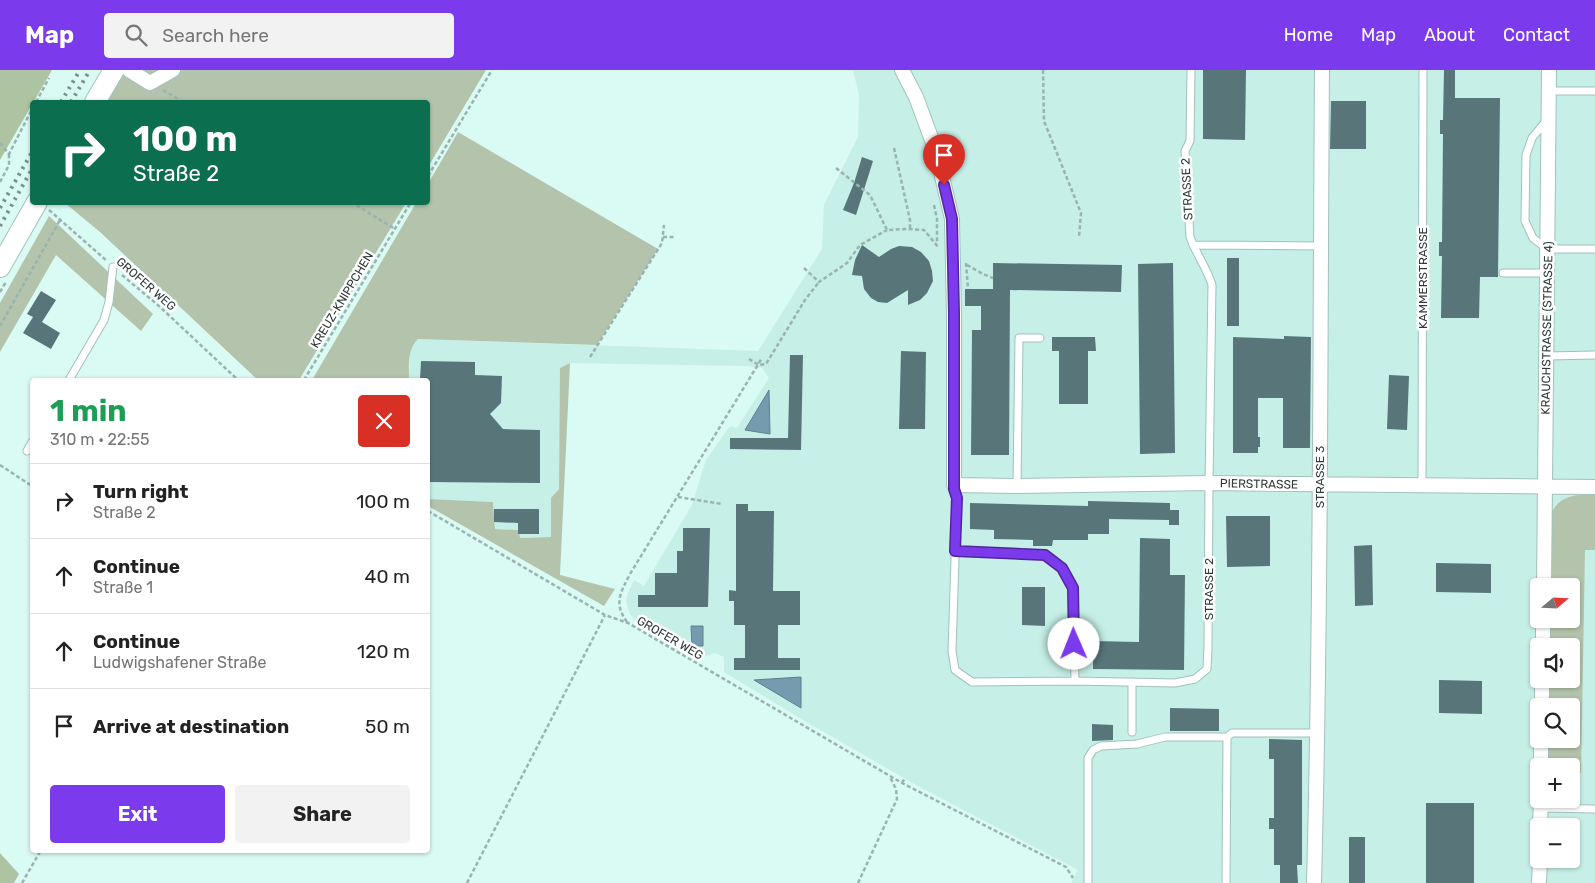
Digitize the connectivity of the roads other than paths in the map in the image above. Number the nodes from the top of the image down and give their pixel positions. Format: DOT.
graph roads {
  1 [pos="114,70"];
  2 [pos="129,70"];
  3 [pos="173,70"];
  4 [pos="902,70"];
  5 [pos="1191,70"];
  6 [pos="1322,70"];
  7 [pos="1423,70"];
  8 [pos="1548,70"];
  9 [pos="1548,91"];
  10 [pos="1595,91"];
  11 [pos="96,100"];
  12 [pos="1548,120"];
  13 [pos="40,205"];
  14 [pos="1193,245"];
  15 [pos="1321,246"];
  16 [pos="1548,249"];
  17 [pos="1595,249"];
  18 [pos="0,267"];
  19 [pos="113,267"];
  20 [pos="1503,273"];
  21 [pos="1547,273"];
  22 [pos="1040,338"];
  23 [pos="1595,355"];
  24 [pos="1547,356"];
  25 [pos="70,378"];
  26 [pos="30,446"];
  27 [pos="27,451"];
  28 [pos="1209,483"];
  29 [pos="1320,484"];
  30 [pos="954,485"];
  31 [pos="1422,485"];
  32 [pos="1017,486"];
  33 [pos="1545,487"];
  34 [pos="1595,487"];
  35 [pos="955,551"];
  36 [pos="1544,578"];
  37 [pos="1075,681"];
  38 [pos="1132,682"];
  39 [pos="1132,732"];
  40 [pos="1318,733"];
  41 [pos="1227,736"];
  42 [pos="1580,808"];
  43 [pos="1595,809"];
  44 [pos="1540,868"];
  45 [pos="1088,883"];
  46 [pos="1226,883"];
  47 [pos="1314,883"];
  48 [pos="1539,883"];
  1 -- 11 [label="main road"];
  2 -- 3 [label="street"];
  4 -- 30 [label="street"];
  5 -- 14 [label="lane, STRASSE 2"];
  6 -- 15 [label="street, STRASSE 3"];
  7 -- 31 [label="lane, KAMMERSTRASSE"];
  8 -- 9 [label="street, KRAUCHSTRASSE (STRASSE 4)"];
  9 -- 10 [label="lane"];
  9 -- 12 [label="street, KRAUCHSTRASSE (STRASSE 4)"];
  12 -- 16 [label="street, KRAUCHSTRASSE (STRASSE 4)"];
  12 -- 16 [label="lane"];
  13 -- 18 [label="main road"];
  14 -- 15 [label="lane"];
  14 -- 28 [label="lane, STRASSE 2"];
  15 -- 29 [label="street, STRASSE 3"];
  16 -- 17 [label="lane"];
  16 -- 21 [label="street, KRAUCHSTRASSE (STRASSE 4)"];
  19 -- 25 [label="lane"];
  20 -- 21 [label="lane"];
  21 -- 24 [label="street, KRAUCHSTRASSE (STRASSE 4)"];
  22 -- 32 [label="lane"];
  23 -- 24 [label="lane"];
  24 -- 33 [label="street, KRAUCHSTRASSE (STRASSE 4)"];
  26 -- 27 [label="lane"];
  28 -- 29 [label="street, PIERSTRASSE"];
  28 -- 32 [label="street, PIERSTRASSE"];
  28 -- 38 [label="lane, STRASSE 2"];
  29 -- 31 [label="street, PIERSTRASSE"];
  29 -- 40 [label="street, STRASSE 3"];
  30 -- 32 [label="street, PIERSTRASSE"];
  30 -- 35 [label="lane, STRASSE 2"];
  31 -- 33 [label="street, PIERSTRASSE"];
  33 -- 34 [label="street, PIERSTRASSE"];
  33 -- 36 [label="street, KRAUCHSTRASSE (STRASSE 4)"];
  35 -- 37 [label="lane"];
  35 -- 37 [label="lane, STRASSE 2"];
  37 -- 38 [label="lane, STRASSE 2"];
  38 -- 39 [label="lane"];
  40 -- 41 [label="lane"];
  40 -- 47 [label="street, STRASSE 3"];
  41 -- 45 [label="lane"];
  41 -- 46 [label="lane"];
  42 -- 43 [label="lane"];
  44 -- 48 [label="street"];
}
